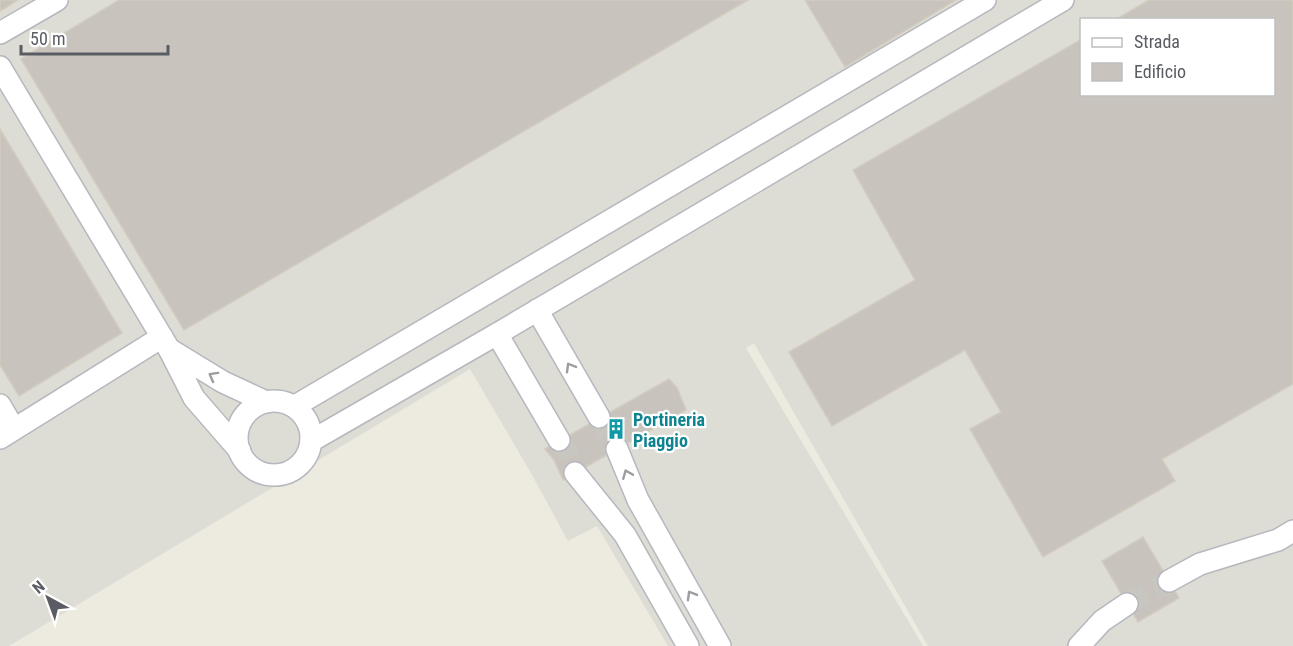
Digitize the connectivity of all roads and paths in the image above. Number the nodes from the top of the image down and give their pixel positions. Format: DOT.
graph roads {
  1 [pos="57,0"];
  2 [pos="985,0"];
  3 [pos="1063,0"];
  4 [pos="0,33"];
  5 [pos="0,67"];
  6 [pos="537,310"];
  7 [pos="497,334"];
  8 [pos="165,343"];
  9 [pos="266,402"];
  10 [pos="0,405"];
  11 [pos="295,406"];
  12 [pos="599,417"];
  13 [pos="7,433"];
  14 [pos="558,440"];
  15 [pos="311,441"];
  16 [pos="617,449"];
  17 [pos="240,451"];
  18 [pos="575,473"];
  19 [pos="1293,531"];
  20 [pos="1169,581"];
  21 [pos="1128,604"];
  22 [pos="688,646"];
  23 [pos="720,646"];
  24 [pos="1079,646"];
  1 -- 4 [label="street"];
  2 -- 11 [label="street"];
  3 -- 6 [label="street"];
  5 -- 8 [label="street"];
  6 -- 7 [label="street"];
  12 -- 6 [label="street, one-way"];
  7 -- 14 [label="street"];
  7 -- 15 [label="street"];
  9 -- 8 [label="street, one-way"];
  8 -- 13 [label="street"];
  8 -- 17 [label="street"];
  9 -- 11 [label="street"];
  9 -- 17 [label="street"];
  10 -- 13 [label="street"];
  11 -- 15 [label="street"];
  15 -- 17 [label="street"];
  23 -- 16 [label="street, one-way"];
  18 -- 22 [label="street"];
  19 -- 20 [label="street"];
  21 -- 24 [label="street"];
}
